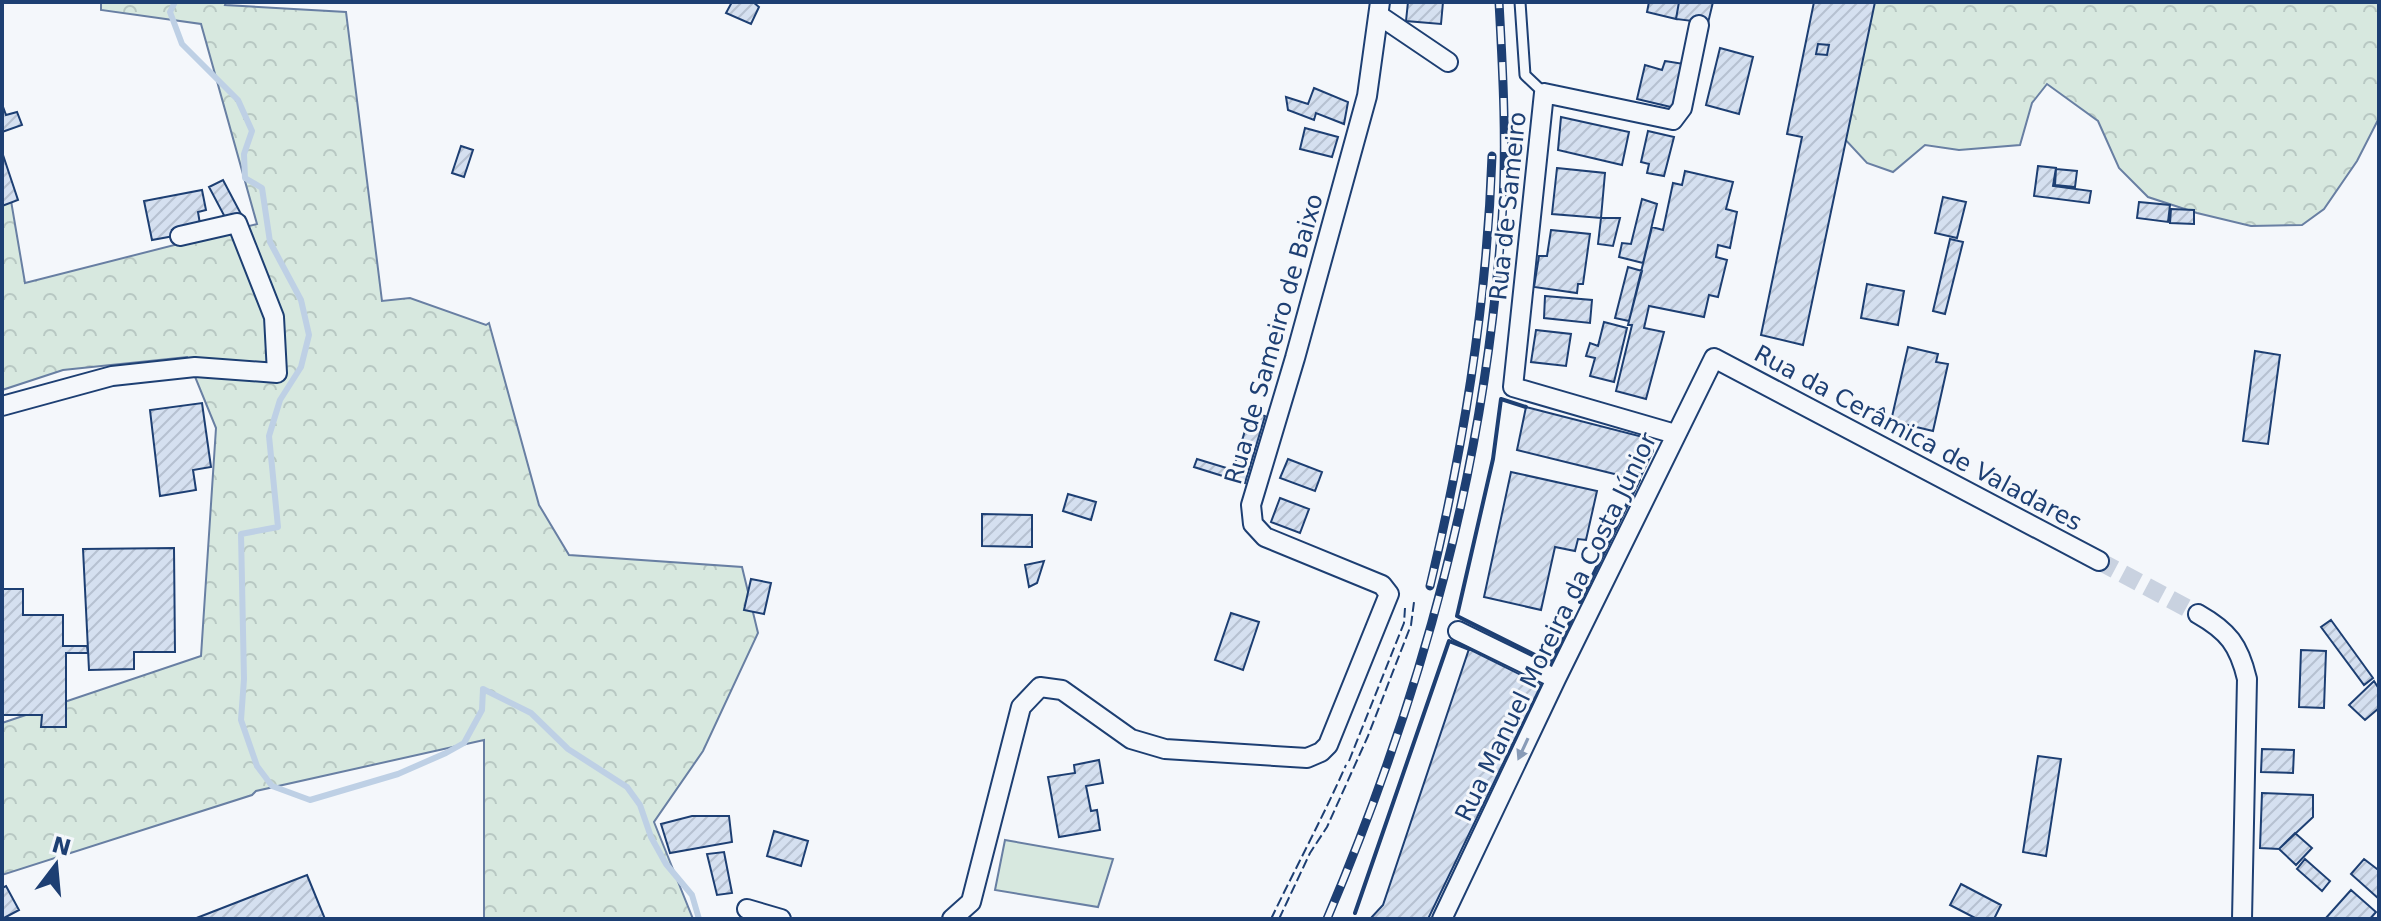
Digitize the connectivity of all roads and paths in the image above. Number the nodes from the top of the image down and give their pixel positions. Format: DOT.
graph roads {
  1 [pos="1520,2"];
  2 [pos="1380,9"];
  3 [pos="1699,25"];
  4 [pos="1448,62"];
  5 [pos="1544,93"];
  6 [pos="180,236"];
  7 [pos="1714,358"];
  8 [pos="2,406"];
  9 [pos="1675,434"];
  10 [pos="2099,561"];
  11 [pos="2198,614"];
  12 [pos="1458,631"];
  13 [pos="1556,679"];
  14 [pos="747,909"];
  15 [pos="781,919"];
  16 [pos="952,919"];
  17 [pos="1442,919"];
  18 [pos="2242,919"];
  1 -- 5 [label="lane"];
  2 -- 4 [label="street, Rua de Sameiro de Baixo"];
  2 -- 16 [label="street, Rua de Sameiro de Baixo"];
  3 -- 5 [label="street, Rua de Sameiro"];
  5 -- 9 [label="street, Rua de Sameiro"];
  6 -- 8 [label="street"];
  7 -- 9 [label="street, Rua Manuel Moreira da Costa Júnior"];
  7 -- 10 [label="street, Rua da Cerâmica de Valadares"];
  9 -- 13 [label="street, Rua Manuel Moreira da Costa Júnior"];
  11 -- 18 [label="street"];
  12 -- 13 [label="street"];
  13 -- 17 [label="street, Rua Manuel Moreira da Costa Júnior, one-way"];
  14 -- 15 [label="street"];
}
